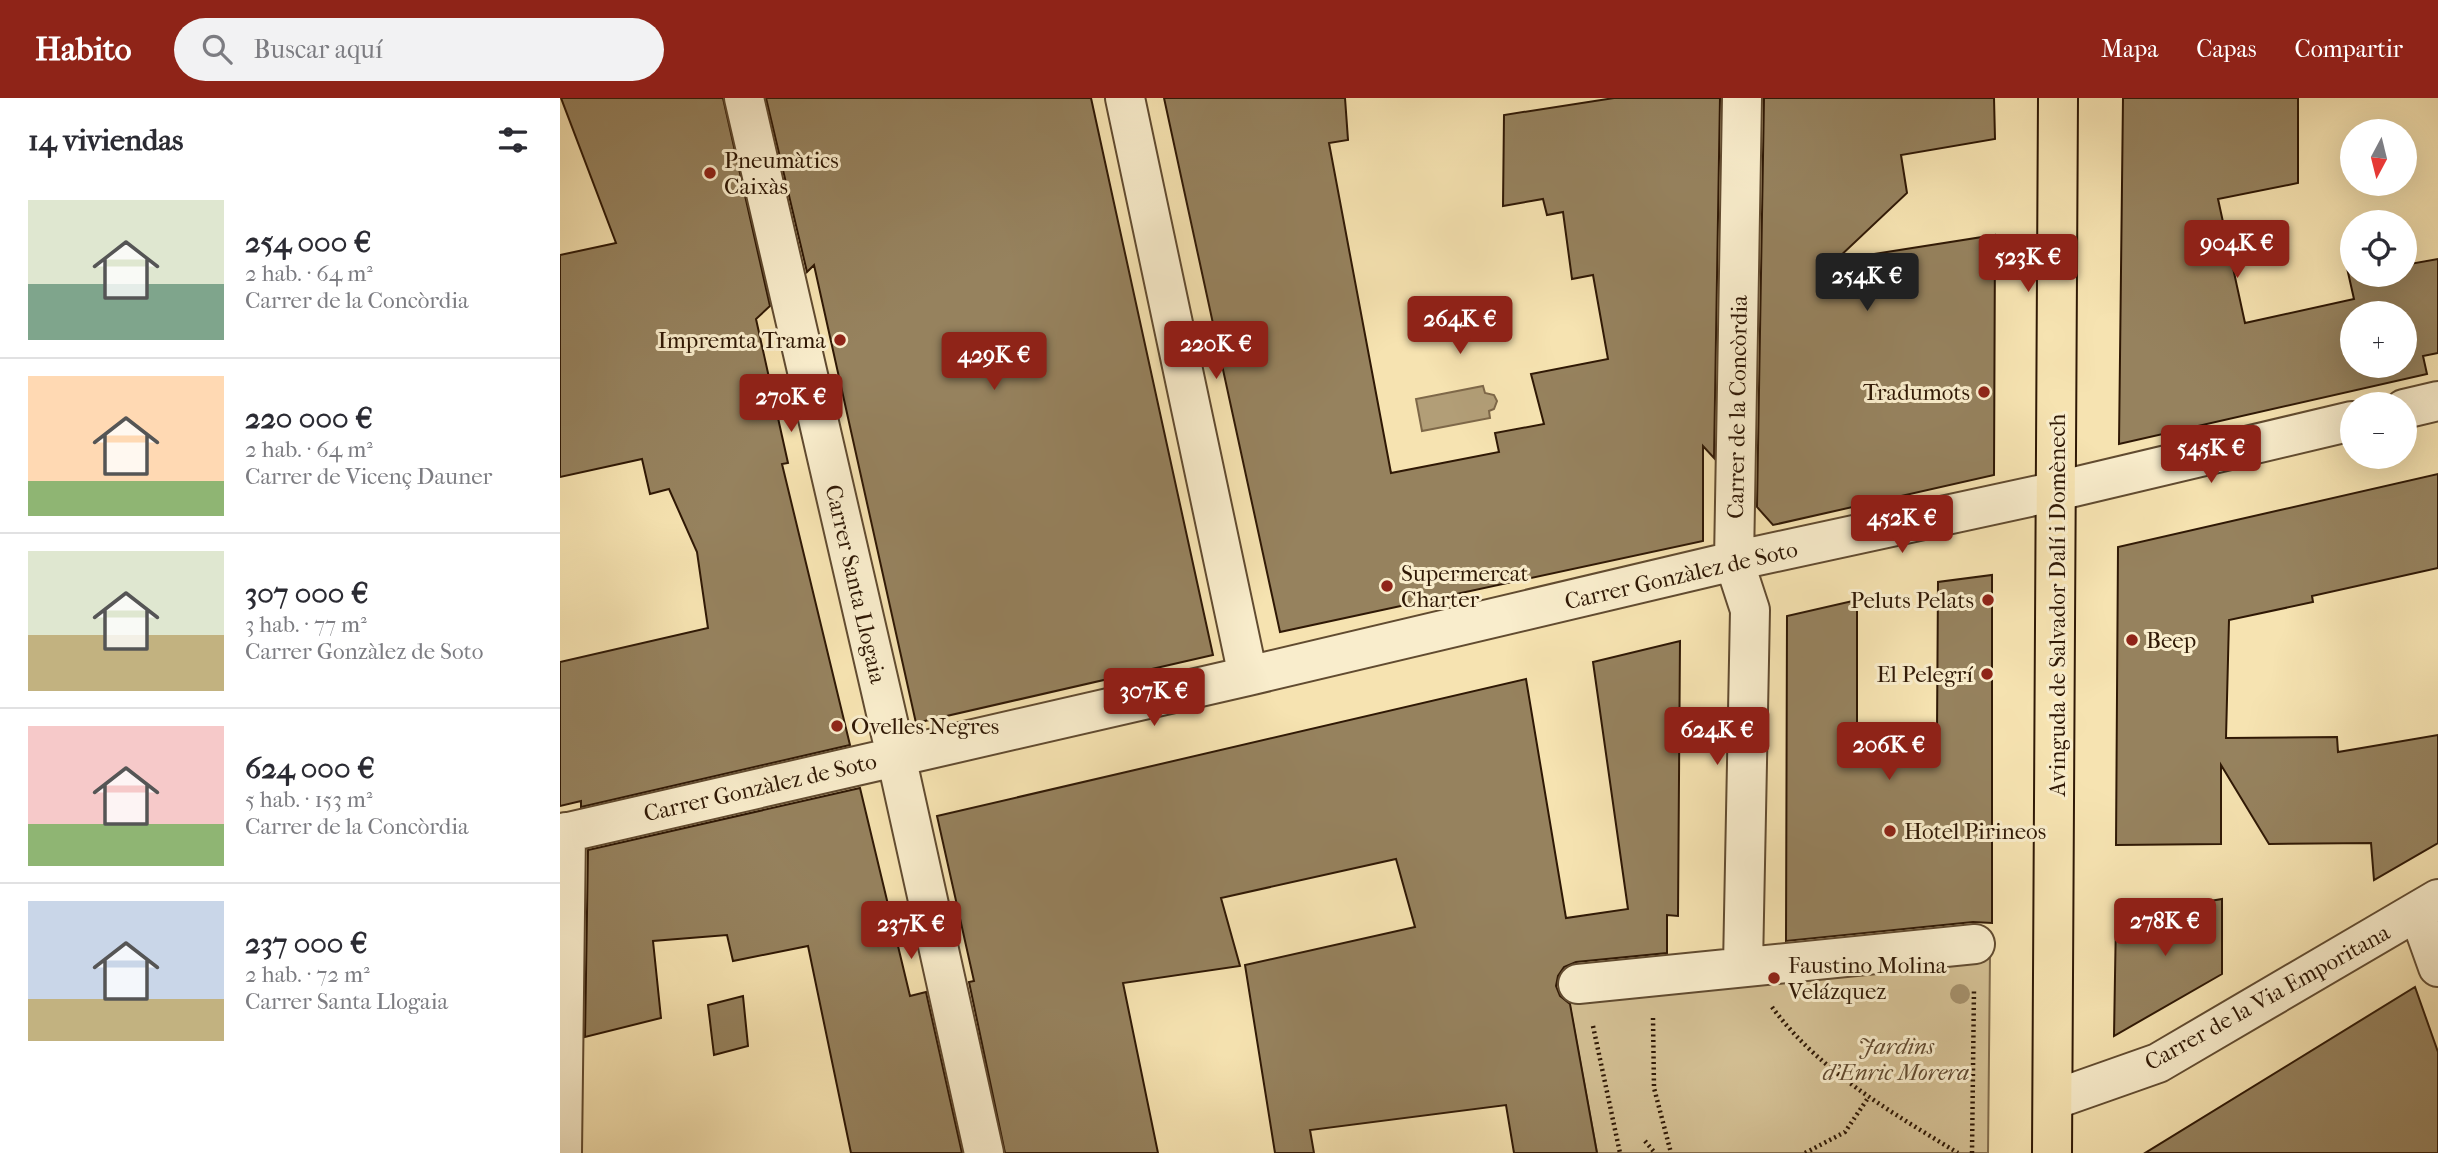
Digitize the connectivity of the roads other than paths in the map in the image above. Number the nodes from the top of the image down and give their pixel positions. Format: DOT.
graph roads {
  1 [pos="744,98"];
  2 [pos="1125,98"];
  3 [pos="1742,98"];
  4 [pos="2058,98"];
  5 [pos="2438,401"];
  6 [pos="2417,406"];
  7 [pos="2340,424"];
  8 [pos="2057,491"];
  9 [pos="1734,561"];
  10 [pos="1248,676"];
  11 [pos="895,756"];
  12 [pos="563,833"];
  13 [pos="2428,905"];
  14 [pos="1975,944"];
  15 [pos="1743,966"];
  16 [pos="2438,967"];
  17 [pos="1578,984"];
  18 [pos="2053,1100"];
  19 [pos="562,1153"];
  20 [pos="984,1153"];
  21 [pos="2052,1153"];
  1 -- 11 [label="street, Carrer Santa Llogaia"];
  2 -- 10 [label="street"];
  3 -- 9 [label="street, Carrer de la Concòrdia"];
  4 -- 8 [label="main road, Avinguda de Salvador Dalí i Domènech"];
  5 -- 6 [label="street"];
  7 -- 8 [label="street, Carrer Gonzàlez de Soto"];
  8 -- 9 [label="street, Carrer Gonzàlez de Soto"];
  8 -- 18 [label="main road, Avinguda de Salvador Dalí i Domènech"];
  9 -- 10 [label="street, Carrer Gonzàlez de Soto"];
  9 -- 15 [label="street, Carrer de la Concòrdia"];
  10 -- 11 [label="street, Carrer Gonzàlez de Soto"];
  11 -- 12 [label="street, Carrer Gonzàlez de Soto"];
  11 -- 20 [label="street, Carrer Santa Llogaia"];
  12 -- 19 [label="street"];
  13 -- 16 [label="street"];
  13 -- 18 [label="street, Carrer de la Via Emporitana"];
  14 -- 15 [label="street"];
  15 -- 17 [label="street"];
  18 -- 21 [label="main road, Avinguda de Salvador Dalí i Domènech"];
}
